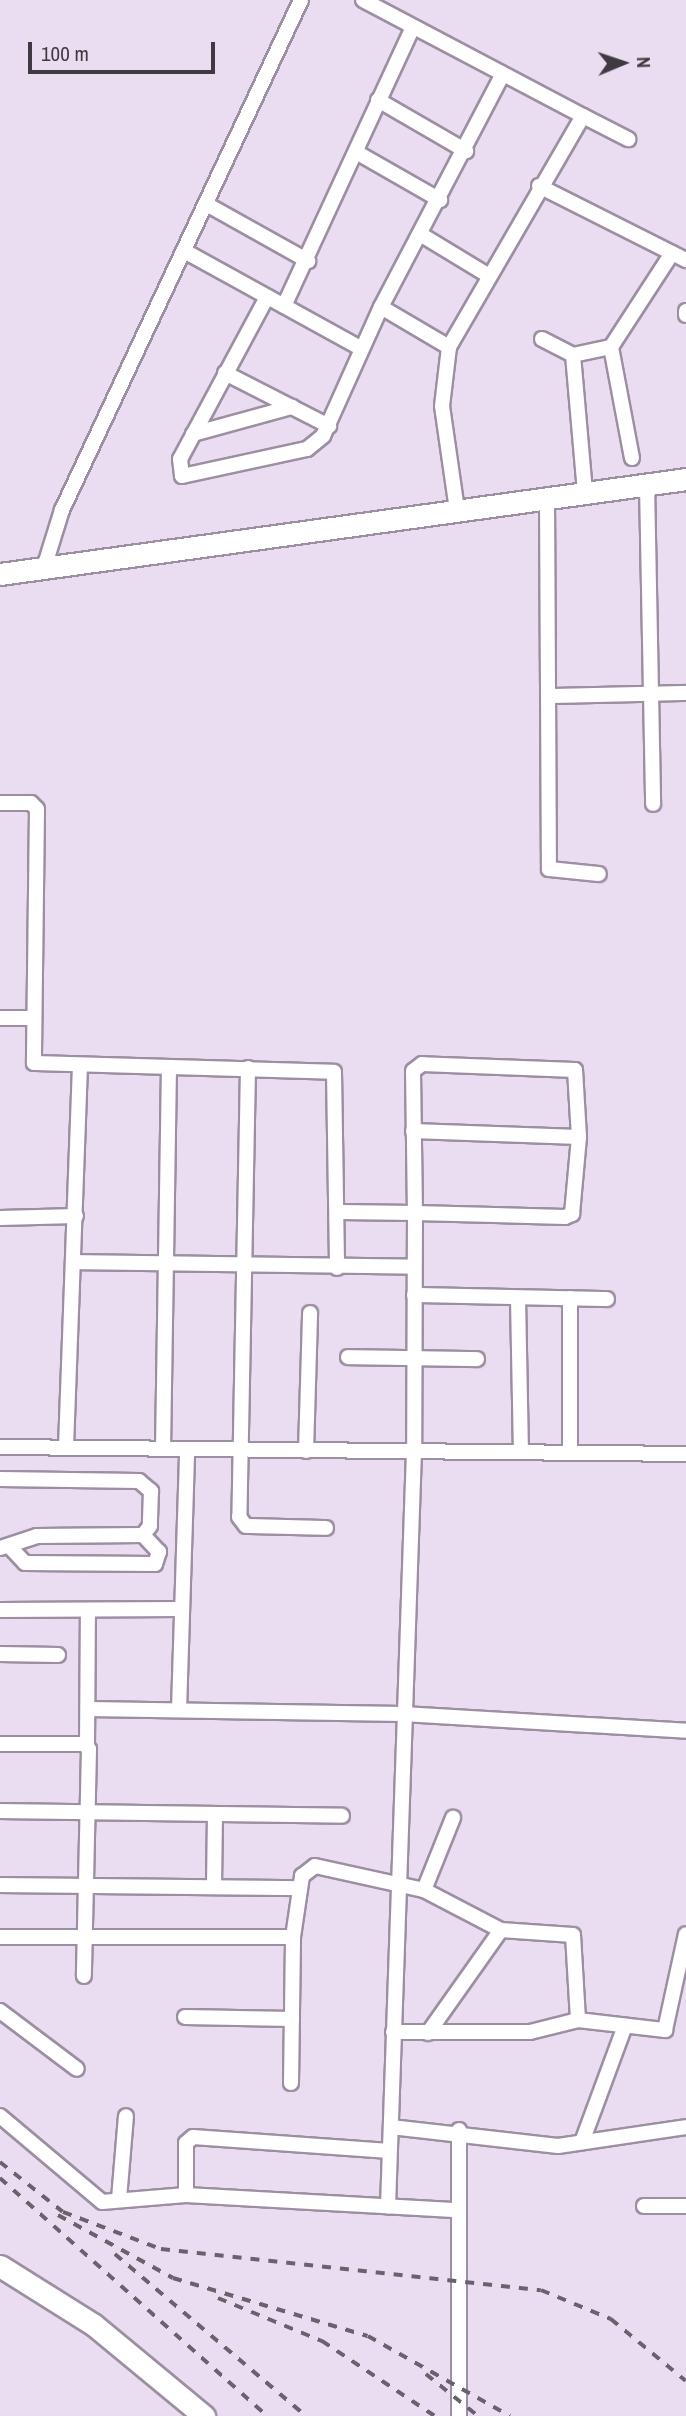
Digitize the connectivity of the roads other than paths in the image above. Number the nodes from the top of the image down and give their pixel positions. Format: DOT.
graph roads {
  1 [pos="301,0"];
  2 [pos="363,0"];
  3 [pos="413,27"];
  4 [pos="501,77"];
  5 [pos="378,100"];
  6 [pos="583,116"];
  7 [pos="628,139"];
  8 [pos="466,151"];
  9 [pos="356,152"];
  10 [pos="539,186"];
  11 [pos="440,200"];
  12 [pos="208,205"];
  13 [pos="421,234"];
  14 [pos="188,253"];
  15 [pos="671,253"];
  16 [pos="686,260"];
  17 [pos="308,261"];
  18 [pos="489,276"];
  19 [pos="267,297"];
  20 [pos="284,306"];
  21 [pos="380,307"];
  22 [pos="542,339"];
  23 [pos="449,347"];
  24 [pos="611,347"];
  25 [pos="360,348"];
  26 [pos="573,355"];
  27 [pos="225,373"];
  28 [pos="292,407"];
  29 [pos="328,426"];
  30 [pos="193,433"];
  31 [pos="632,458"];
  32 [pos="686,479"];
  33 [pos="647,484"];
  34 [pos="585,492"];
  35 [pos="547,497"];
  36 [pos="457,510"];
  37 [pos="44,568"];
  38 [pos="0,574"];
  39 [pos="686,693"];
  40 [pos="651,695"];
  41 [pos="549,696"];
  42 [pos="0,803"];
  43 [pos="653,804"];
  44 [pos="599,874"];
  45 [pos="0,1018"];
  46 [pos="32,1018"];
  47 [pos="80,1068"];
  48 [pos="248,1068"];
  49 [pos="169,1069"];
  50 [pos="413,1131"];
  51 [pos="579,1137"];
  52 [pos="340,1212"];
  53 [pos="415,1213"];
  54 [pos="76,1216"];
  55 [pos="0,1218"];
  56 [pos="75,1262"];
  57 [pos="166,1263"];
  58 [pos="247,1264"];
  59 [pos="414,1267"];
  60 [pos="337,1268"];
  61 [pos="414,1296"];
  62 [pos="518,1298"];
  63 [pos="570,1298"];
  64 [pos="607,1298"];
  65 [pos="310,1313"];
  66 [pos="348,1357"];
  67 [pos="414,1357"];
  68 [pos="477,1359"];
  69 [pos="0,1447"];
  70 [pos="66,1447"];
  71 [pos="163,1449"];
  72 [pos="187,1449"];
  73 [pos="244,1449"];
  74 [pos="306,1451"];
  75 [pos="414,1451"];
  76 [pos="521,1451"];
  77 [pos="570,1453"];
  78 [pos="686,1454"];
  79 [pos="0,1479"];
  80 [pos="326,1528"];
  81 [pos="143,1535"];
  82 [pos="5,1548"];
  83 [pos="180,1609"];
  84 [pos="0,1610"];
  85 [pos="89,1610"];
  86 [pos="0,1654"];
  87 [pos="58,1656"];
  88 [pos="88,1709"];
  89 [pos="178,1710"];
  90 [pos="403,1714"];
  91 [pos="686,1731"];
  92 [pos="0,1744"];
  93 [pos="87,1746"];
  94 [pos="0,1811"];
  95 [pos="89,1813"];
  96 [pos="215,1816"];
  97 [pos="342,1816"];
  98 [pos="453,1818"];
  99 [pos="395,1880"];
  100 [pos="87,1884"];
  101 [pos="0,1885"];
  102 [pos="214,1886"];
  103 [pos="300,1888"];
  104 [pos="424,1890"];
  105 [pos="501,1930"];
  106 [pos="686,1934"];
  107 [pos="85,1936"];
  108 [pos="0,1937"];
  109 [pos="293,1937"];
  110 [pos="84,1976"];
  111 [pos="0,2011"];
  112 [pos="185,2017"];
  113 [pos="292,2020"];
  114 [pos="578,2020"];
  115 [pos="625,2026"];
  116 [pos="393,2032"];
  117 [pos="428,2033"];
  118 [pos="77,2069"];
  119 [pos="291,2083"];
  120 [pos="0,2116"];
  121 [pos="126,2116"];
  122 [pos="391,2127"];
  123 [pos="686,2127"];
  124 [pos="459,2130"];
  125 [pos="582,2142"];
  126 [pos="390,2151"];
  127 [pos="186,2195"];
  128 [pos="120,2199"];
  129 [pos="644,2206"];
  130 [pos="686,2206"];
  131 [pos="388,2207"];
  132 [pos="458,2210"];
  133 [pos="0,2266"];
  134 [pos="204,2416"];
  135 [pos="458,2416"];
  1 -- 12 [label="street"];
  2 -- 3 [label="street"];
  3 -- 4 [label="street"];
  3 -- 5 [label="street"];
  4 -- 6 [label="street"];
  4 -- 8 [label="street"];
  5 -- 8 [label="street"];
  5 -- 9 [label="street"];
  6 -- 7 [label="street"];
  6 -- 10 [label="street"];
  8 -- 11 [label="street"];
  9 -- 11 [label="street"];
  9 -- 17 [label="street"];
  10 -- 15 [label="street"];
  10 -- 18 [label="street"];
  11 -- 13 [label="street"];
  12 -- 14 [label="street"];
  12 -- 17 [label="street"];
  13 -- 18 [label="street"];
  13 -- 21 [label="street"];
  14 -- 19 [label="street"];
  14 -- 37 [label="street"];
  15 -- 16 [label="street"];
  15 -- 24 [label="street"];
  17 -- 20 [label="street"];
  18 -- 23 [label="street"];
  19 -- 20 [label="street"];
  19 -- 27 [label="street"];
  20 -- 25 [label="street"];
  21 -- 23 [label="street"];
  21 -- 25 [label="street"];
  22 -- 26 [label="street"];
  23 -- 36 [label="street"];
  24 -- 26 [label="street"];
  24 -- 31 [label="street"];
  25 -- 29 [label="street"];
  26 -- 34 [label="street"];
  27 -- 28 [label="street"];
  27 -- 30 [label="street"];
  28 -- 29 [label="street"];
  28 -- 30 [label="street"];
  29 -- 30 [label="street"];
  32 -- 33 [label="street"];
  33 -- 34 [label="street"];
  33 -- 40 [label="street"];
  34 -- 35 [label="street"];
  35 -- 36 [label="street"];
  35 -- 41 [label="street"];
  36 -- 37 [label="street"];
  37 -- 38 [label="street"];
  39 -- 40 [label="street"];
  40 -- 41 [label="street"];
  40 -- 43 [label="street"];
  41 -- 44 [label="street"];
  42 -- 46 [label="street"];
  45 -- 46 [label="street"];
  46 -- 47 [label="street"];
  47 -- 49 [label="street"];
  47 -- 54 [label="street"];
  48 -- 49 [label="street"];
  48 -- 52 [label="street"];
  48 -- 58 [label="street"];
  49 -- 57 [label="street"];
  50 -- 51 [label="street"];
  50 -- 51 [label="street"];
  50 -- 53 [label="street"];
  51 -- 53 [label="street"];
  52 -- 53 [label="street"];
  52 -- 60 [label="street"];
  53 -- 59 [label="street"];
  54 -- 55 [label="street"];
  54 -- 56 [label="street"];
  56 -- 57 [label="street"];
  56 -- 70 [label="street"];
  57 -- 58 [label="street"];
  57 -- 71 [label="street"];
  58 -- 60 [label="street"];
  58 -- 73 [label="street"];
  59 -- 60 [label="street"];
  59 -- 61 [label="street"];
  61 -- 62 [label="street"];
  61 -- 67 [label="street"];
  62 -- 63 [label="street"];
  62 -- 76 [label="street"];
  63 -- 64 [label="street"];
  63 -- 77 [label="street"];
  65 -- 74 [label="street"];
  66 -- 67 [label="street"];
  67 -- 68 [label="street"];
  67 -- 75 [label="street"];
  69 -- 70 [label="street"];
  70 -- 71 [label="street"];
  71 -- 72 [label="street"];
  72 -- 73 [label="street"];
  72 -- 83 [label="street"];
  73 -- 74 [label="street"];
  73 -- 80 [label="street"];
  74 -- 75 [label="street"];
  75 -- 76 [label="street"];
  75 -- 90 [label="street"];
  76 -- 77 [label="street"];
  77 -- 78 [label="street"];
  79 -- 81 [label="street"];
  81 -- 82 [label="street"];
  81 -- 82 [label="street"];
  83 -- 85 [label="street"];
  83 -- 89 [label="street"];
  84 -- 85 [label="street"];
  85 -- 88 [label="street"];
  86 -- 87 [label="street"];
  88 -- 89 [label="street"];
  88 -- 93 [label="street"];
  89 -- 90 [label="street"];
  90 -- 91 [label="street"];
  90 -- 99 [label="street"];
  92 -- 93 [label="street"];
  93 -- 95 [label="street"];
  94 -- 95 [label="street"];
  95 -- 96 [label="street"];
  95 -- 100 [label="street"];
  96 -- 97 [label="street"];
  96 -- 102 [label="street"];
  98 -- 104 [label="street"];
  99 -- 103 [label="street"];
  99 -- 104 [label="street"];
  99 -- 116 [label="street"];
  100 -- 101 [label="street"];
  100 -- 102 [label="street"];
  100 -- 107 [label="street"];
  102 -- 103 [label="street"];
  103 -- 109 [label="street"];
  104 -- 105 [label="street"];
  105 -- 114 [label="street"];
  105 -- 117 [label="street"];
  106 -- 115 [label="street"];
  107 -- 108 [label="street"];
  107 -- 109 [label="street"];
  107 -- 110 [label="street"];
  109 -- 113 [label="street"];
  111 -- 118 [label="street"];
  112 -- 113 [label="street"];
  113 -- 119 [label="street"];
  114 -- 115 [label="street"];
  114 -- 117 [label="street"];
  115 -- 125 [label="street"];
  116 -- 117 [label="street"];
  116 -- 122 [label="street"];
  120 -- 128 [label="street"];
  121 -- 128 [label="street"];
  122 -- 124 [label="street"];
  122 -- 126 [label="street"];
  123 -- 125 [label="street"];
  124 -- 125 [label="street"];
  124 -- 132 [label="street"];
  126 -- 127 [label="street"];
  126 -- 131 [label="street"];
  127 -- 128 [label="street"];
  127 -- 131 [label="street"];
  129 -- 130 [label="street"];
  131 -- 132 [label="street"];
  132 -- 135 [label="street"];
  133 -- 134 [label="street"];
}
